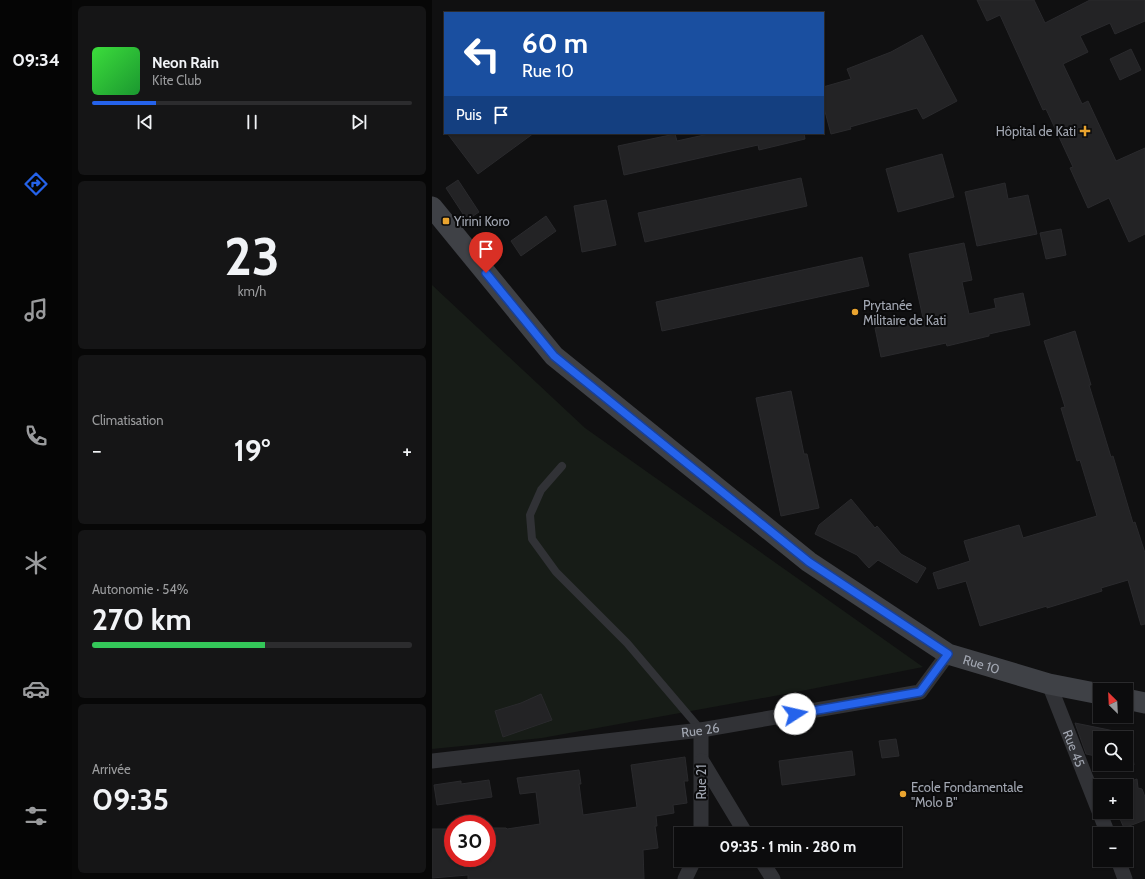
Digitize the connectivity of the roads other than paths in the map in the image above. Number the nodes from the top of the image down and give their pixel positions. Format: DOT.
graph roads {
  1 [pos="432,207"];
  2 [pos="562,466"];
  3 [pos="948,654"];
  4 [pos="1050,684"];
  5 [pos="1093,693"];
  6 [pos="1133,700"];
  7 [pos="1145,703"];
  8 [pos="701,730"];
  9 [pos="701,760"];
  10 [pos="432,761"];
  11 [pos="701,827"];
  12 [pos="742,827"];
  13 [pos="1105,827"];
  14 [pos="691,867"];
  15 [pos="765,867"];
  16 [pos="1121,867"];
  17 [pos="685,879"];
  18 [pos="773,879"];
  19 [pos="1125,879"];
  1 -- 3 [label="main road, Rue 10"];
  2 -- 8 [label="lane"];
  3 -- 4 [label="main road, Rue 10"];
  3 -- 8 [label="street, Rue 26"];
  4 -- 5 [label="main road, Rue 10"];
  4 -- 13 [label="street, Rue 45"];
  6 -- 7 [label="main road"];
  8 -- 9 [label="street, Rue 21"];
  8 -- 10 [label="street, Rue 26"];
  9 -- 11 [label="street, Rue 21"];
  9 -- 12 [label="street"];
  14 -- 17 [label="street"];
  15 -- 18 [label="street"];
  16 -- 19 [label="street"];
}
